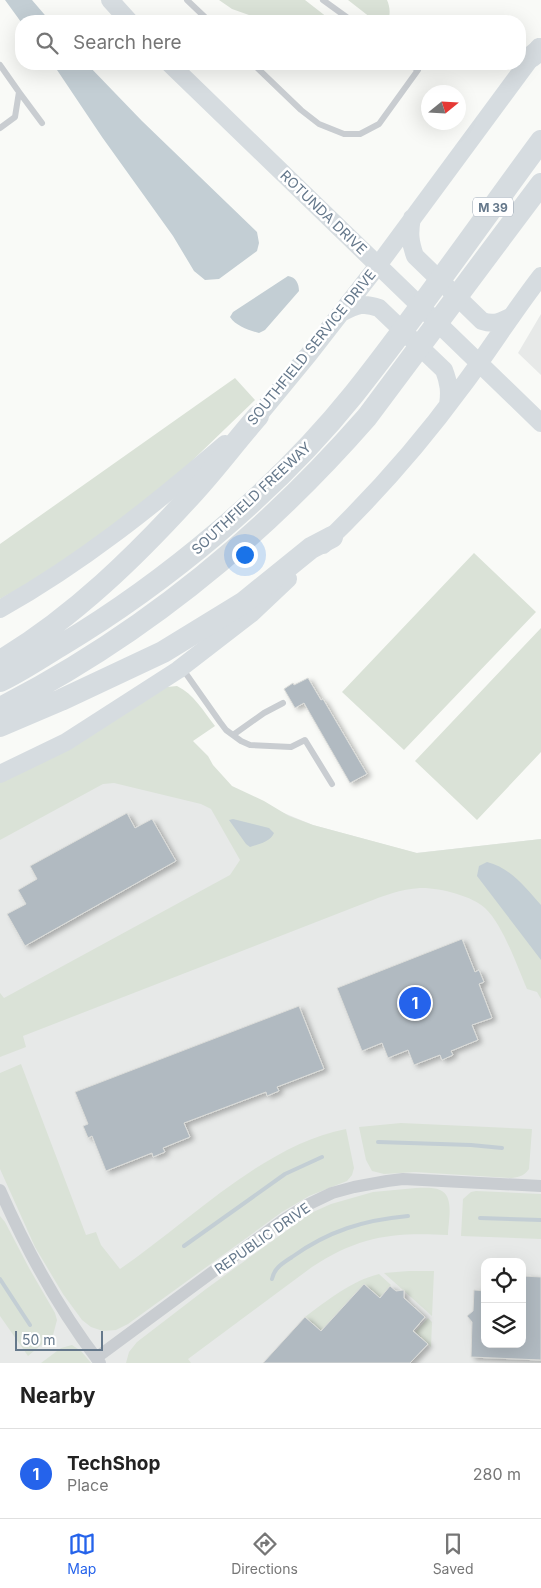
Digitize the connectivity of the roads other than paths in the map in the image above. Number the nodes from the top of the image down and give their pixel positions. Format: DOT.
graph roads {
  1 [pos="110,0"];
  2 [pos="187,0"];
  3 [pos="323,0"];
  4 [pos="124,15"];
  5 [pos="203,15"];
  6 [pos="344,15"];
  7 [pos="538,50"];
  8 [pos="0,65"];
  9 [pos="526,66"];
  10 [pos="176,70"];
  11 [pos="259,70"];
  12 [pos="418,70"];
  13 [pos="523,70"];
  14 [pos="19,92"];
  15 [pos="42,123"];
  16 [pos="0,128"];
  17 [pos="541,141"];
  18 [pos="541,184"];
  19 [pos="412,218"];
  20 [pos="379,264"];
  21 [pos="541,276"];
  22 [pos="341,313"];
  23 [pos="512,316"];
  24 [pos="479,363"];
  25 [pos="448,405"];
  26 [pos="258,416"];
  27 [pos="541,423"];
  28 [pos="332,537"];
  29 [pos="0,609"];
  30 [pos="0,661"];
  31 [pos="181,667"];
  32 [pos="0,681"];
  33 [pos="283,703"];
  34 [pos="0,708"];
  35 [pos="0,726"];
  36 [pos="233,735"];
  37 [pos="0,774"];
  38 [pos="332,784"];
  39 [pos="541,1186"];
  40 [pos="0,1190"];
  41 [pos="98,1360"];
  1 -- 4 [label="main road"];
  2 -- 5 [label="lane"];
  3 -- 6 [label="lane"];
  7 -- 9 [label="main road, SOUTHFIELD SERVICE DRIVE"];
  8 -- 14 [label="lane"];
  10 -- 20 [label="main road, ROTUNDA DRIVE"];
  11 -- 12 [label="lane"];
  13 -- 19 [label="main road, SOUTHFIELD SERVICE DRIVE"];
  14 -- 15 [label="lane"];
  14 -- 16 [label="lane"];
  17 -- 32 [label="highway, SOUTHFIELD FREEWAY / M 39"];
  18 -- 34 [label="highway, SOUTHFIELD FREEWAY / M 39"];
  19 -- 20 [label="main road, SOUTHFIELD SERVICE DRIVE"];
  19 -- 23 [label="main road"];
  20 -- 22 [label="main road, SOUTHFIELD SERVICE DRIVE"];
  20 -- 24 [label="main road, ROTUNDA DRIVE"];
  21 -- 23 [label="main road"];
  22 -- 25 [label="main road"];
  22 -- 26 [label="main road, SOUTHFIELD SERVICE DRIVE"];
  23 -- 24 [label="main road"];
  24 -- 25 [label="main road"];
  24 -- 27 [label="main road, ROTUNDA DRIVE"];
  25 -- 28 [label="main road"];
  26 -- 29 [label="main road, SOUTHFIELD SERVICE DRIVE"];
  26 -- 30 [label="highway"];
  28 -- 31 [label="main road"];
  28 -- 35 [label="highway"];
  31 -- 36 [label="lane"];
  31 -- 37 [label="main road"];
  33 -- 36 [label="lane"];
  36 -- 38 [label="lane"];
  39 -- 41 [label="street, REPUBLIC DRIVE"];
  40 -- 41 [label="street"];
}
